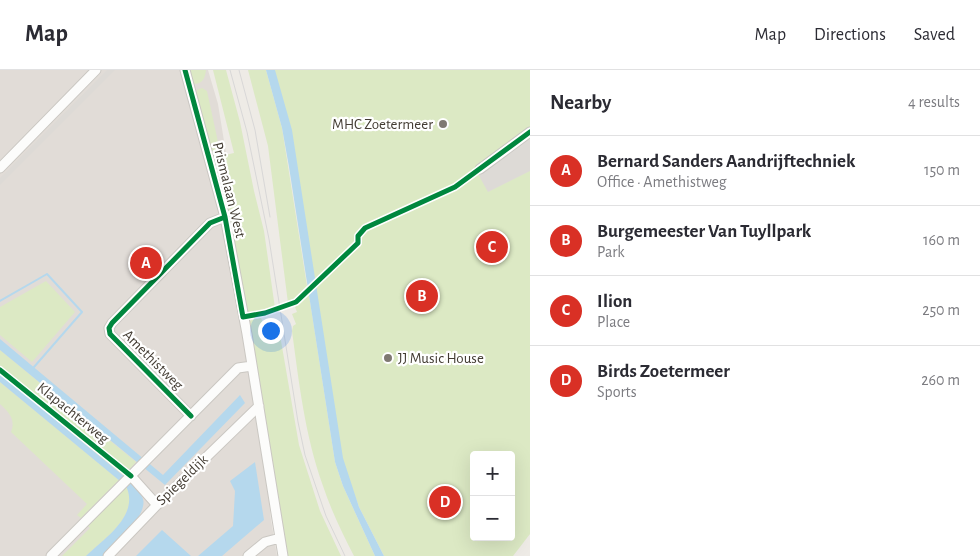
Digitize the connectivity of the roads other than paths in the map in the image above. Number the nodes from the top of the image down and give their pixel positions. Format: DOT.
graph roads {
  1 [pos="96,70"];
  2 [pos="185,70"];
  3 [pos="530,132"];
  4 [pos="0,168"];
  5 [pos="480,169"];
  6 [pos="225,217"];
  7 [pos="252,366"];
  8 [pos="259,406"];
  9 [pos="191,416"];
  10 [pos="131,476"];
  11 [pos="157,504"];
  12 [pos="280,538"];
  13 [pos="51,556"];
  14 [pos="108,556"];
  15 [pos="248,556"];
  16 [pos="283,556"];
  1 -- 4 [label="street"];
  2 -- 6 [label="street, Prismalaan West"];
  3 -- 5 [label="street"];
  6 -- 7 [label="street, Prismalaan West"];
  6 -- 9 [label="street, Amethistweg"];
  7 -- 8 [label="street, Prismalaan West"];
  7 -- 9 [label="street"];
  8 -- 11 [label="street, Spiegeldijk"];
  8 -- 12 [label="street, Prismalaan West"];
  9 -- 10 [label="street"];
  10 -- 11 [label="street"];
  10 -- 13 [label="street"];
  11 -- 14 [label="street, Spiegeldijk"];
  12 -- 15 [label="street"];
  12 -- 16 [label="street, Prismalaan West"];
}
